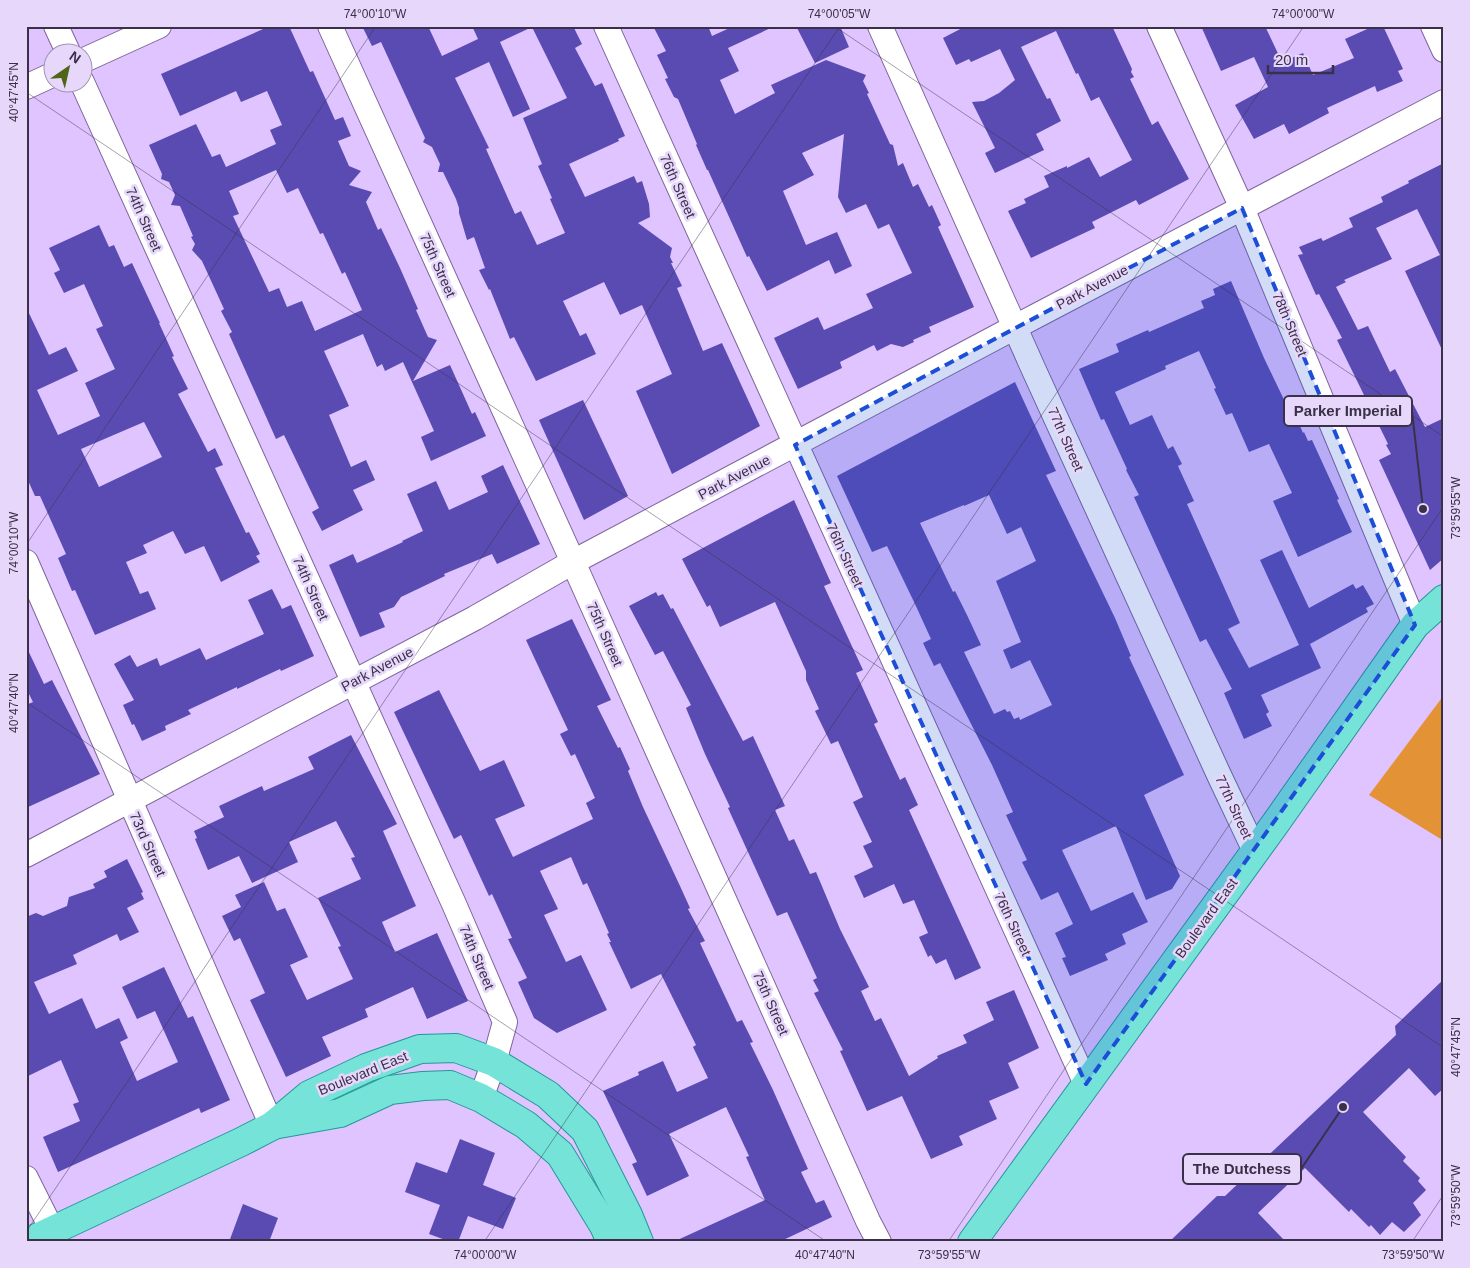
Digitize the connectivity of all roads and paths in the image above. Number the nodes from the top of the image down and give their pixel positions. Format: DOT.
graph roads {
  1 [pos="56,26"];
  2 [pos="159,26"];
  3 [pos="330,26"];
  4 [pos="606,26"];
  5 [pos="880,26"];
  6 [pos="1159,26"];
  7 [pos="1433,26"];
  8 [pos="63,42"];
  9 [pos="1444,50"];
  10 [pos="92,56"];
  11 [pos="42,79"];
  12 [pos="26,86"];
  13 [pos="87,92"];
  14 [pos="1444,102"];
  15 [pos="1242,208"];
  16 [pos="1015,328"];
  17 [pos="795,445"];
  18 [pos="26,562"];
  19 [pos="573,562"];
  20 [pos="1444,599"];
  21 [pos="1415,625"];
  22 [pos="353,681"];
  23 [pos="129,802"];
  24 [pos="1255,851"];
  25 [pos="26,855"];
  26 [pos="494,1062"];
  27 [pos="1086,1084"];
  28 [pos="481,1098"];
  29 [pos="272,1126"];
  30 [pos="26,1178"];
  31 [pos="52,1230"];
  32 [pos="28,1242"];
  33 [pos="611,1242"];
  34 [pos="639,1242"];
  35 [pos="879,1242"];
  36 [pos="972,1242"];
  1 -- 8 [label="street"];
  2 -- 10 [label="street"];
  3 -- 19 [label="street, 75th Street"];
  4 -- 17 [label="street, 76th Street"];
  5 -- 16 [label="street, 77th Street"];
  6 -- 15 [label="street, 78th Street"];
  7 -- 9 [label="street"];
  11 -- 12 [label="street"];
  13 -- 22 [label="street, 74th Street"];
  14 -- 15 [label="street, Park Avenue"];
  15 -- 16 [label="street, Park Avenue"];
  15 -- 21 [label="street, 78th Street"];
  16 -- 17 [label="street, Park Avenue"];
  16 -- 24 [label="street, 77th Street"];
  17 -- 19 [label="street, Park Avenue"];
  17 -- 27 [label="street, 76th Street"];
  18 -- 23 [label="street, 73rd Street"];
  19 -- 22 [label="street, Park Avenue"];
  19 -- 35 [label="street, 75th Street"];
  20 -- 21 [label="main road, Boulevard East"];
  21 -- 24 [label="main road, Boulevard East"];
  22 -- 23 [label="street, Park Avenue"];
  22 -- 26 [label="street, 74th Street"];
  23 -- 25 [label="street, Park Avenue"];
  23 -- 29 [label="street, 73rd Street"];
  24 -- 27 [label="main road, Boulevard East"];
  26 -- 28 [label="street, 74th Street"];
  26 -- 29 [label="main road, Boulevard East"];
  26 -- 34 [label="main road, Boulevard East"];
  27 -- 36 [label="main road, Boulevard East"];
  28 -- 29 [label="main road, Boulevard East"];
  28 -- 33 [label="main road, Boulevard East"];
  29 -- 31 [label="main road, Boulevard East"];
  30 -- 31 [label="street"];
  31 -- 32 [label="main road, Boulevard East"];
}
